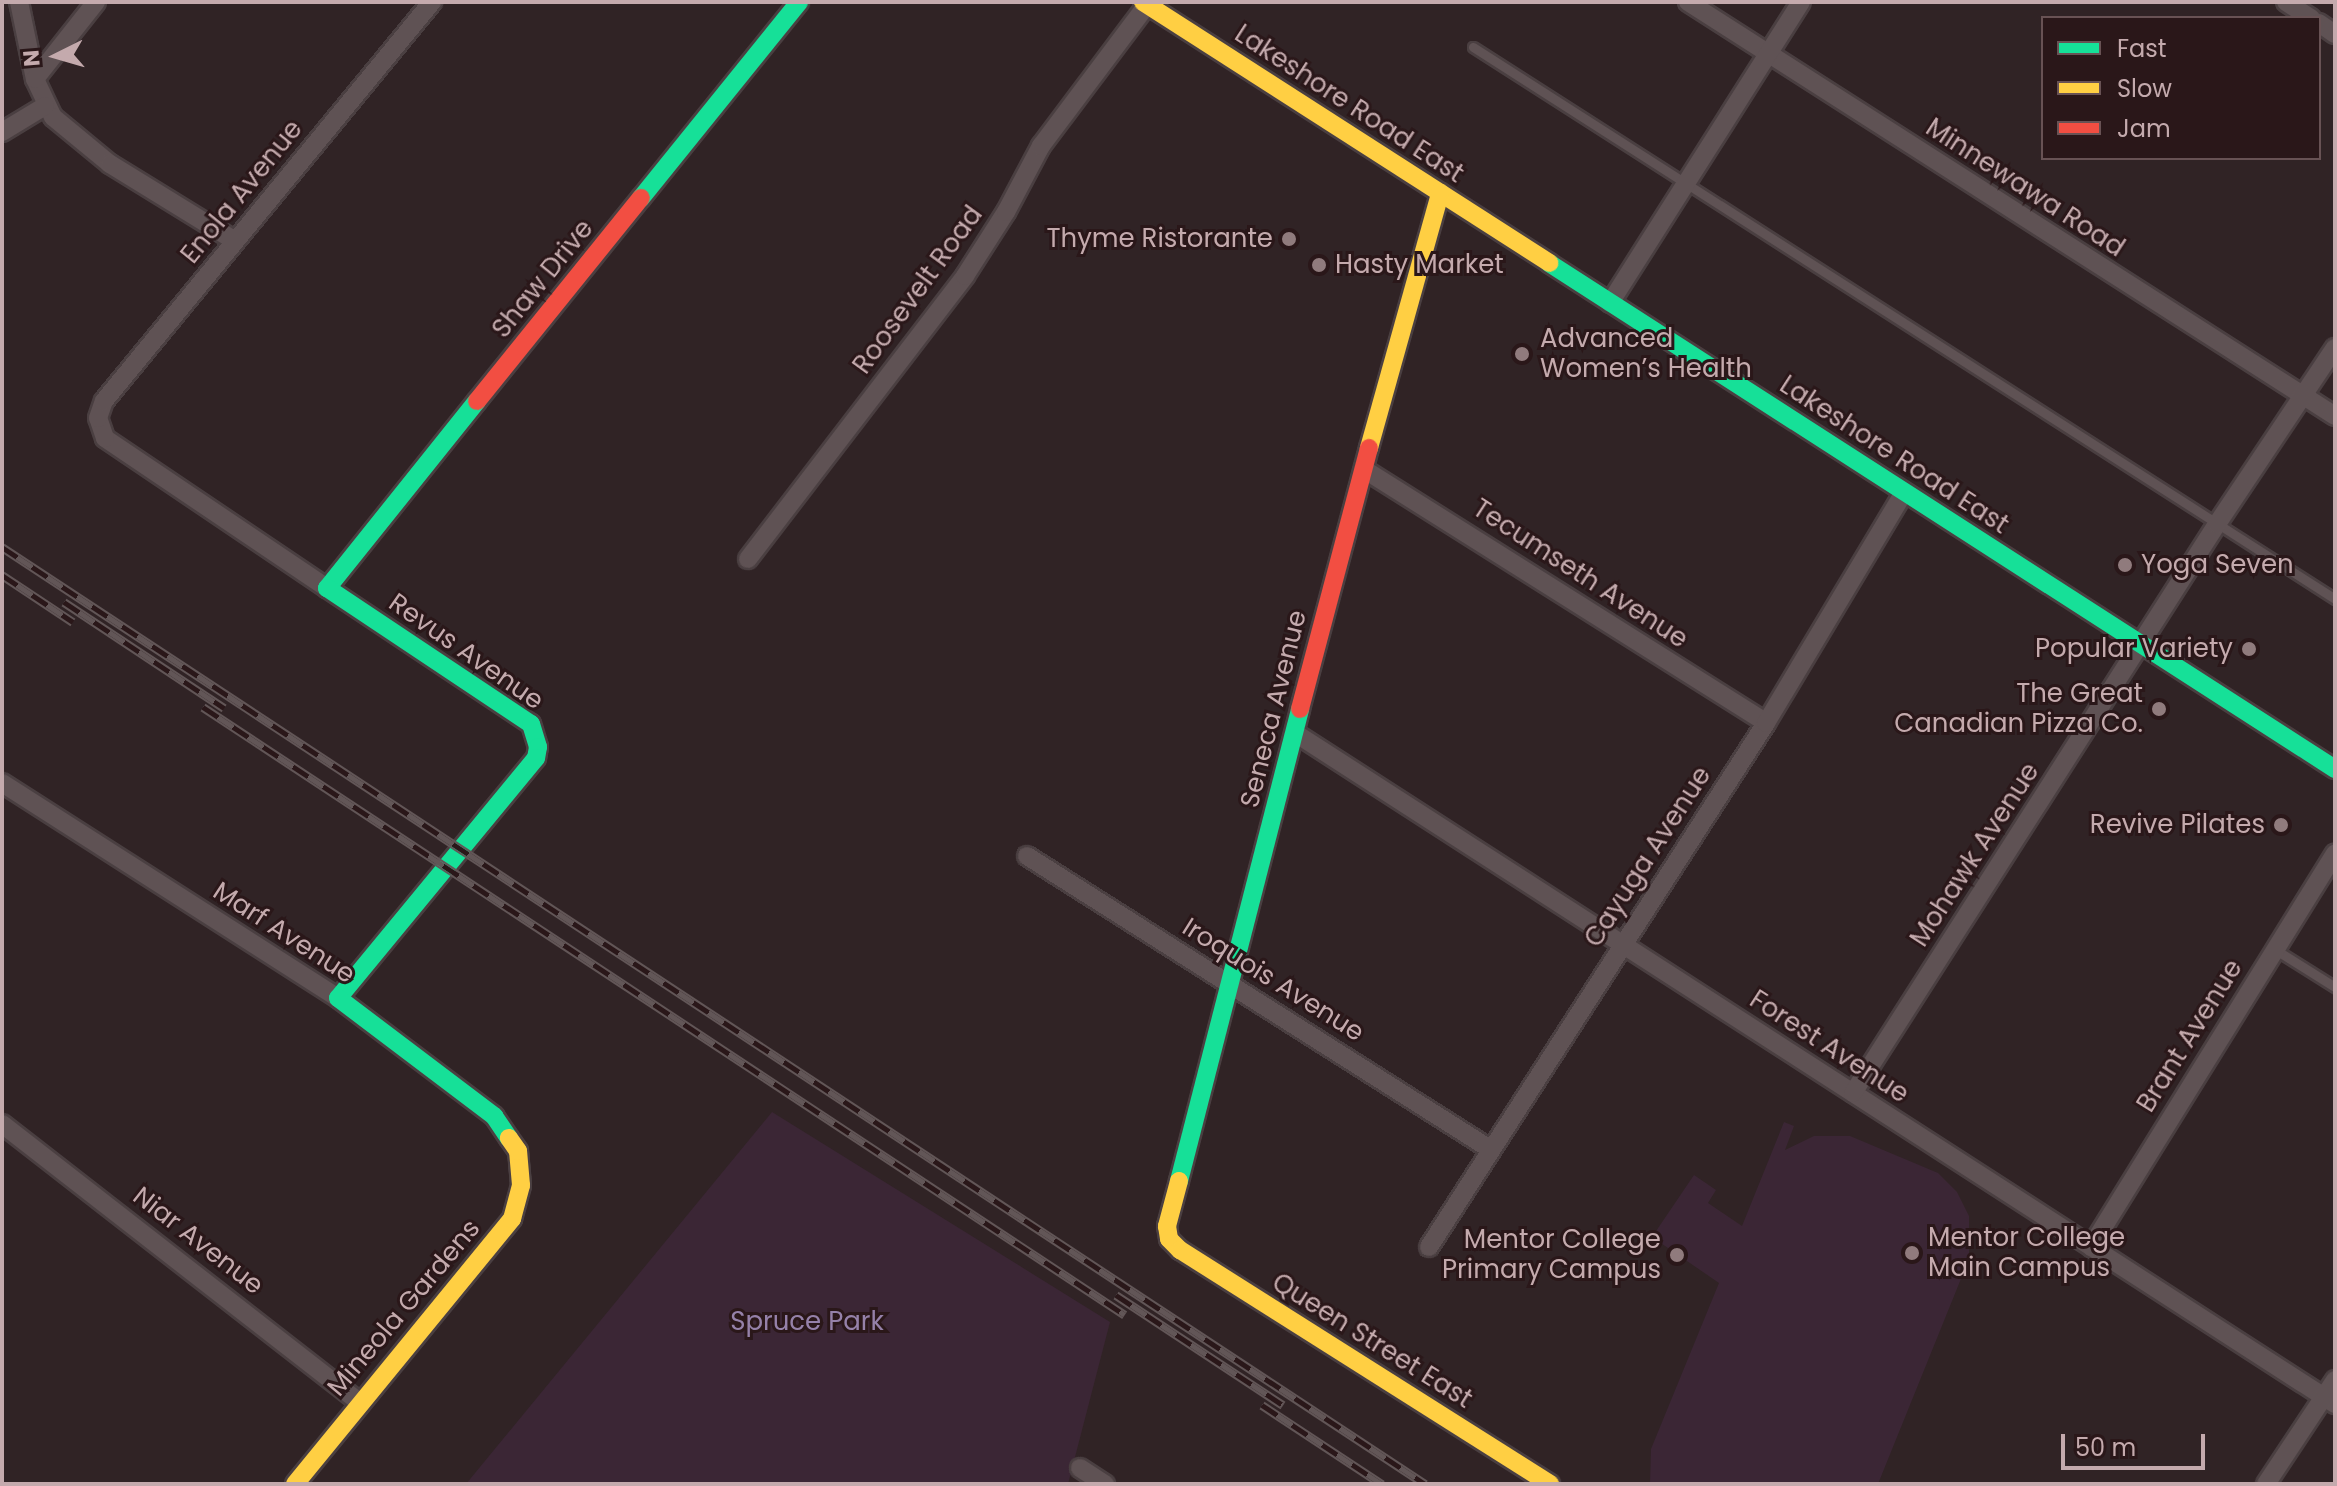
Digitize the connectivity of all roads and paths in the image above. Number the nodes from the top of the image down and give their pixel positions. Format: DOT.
graph roads {
  1 [pos="19,2"];
  2 [pos="96,2"];
  3 [pos="432,2"];
  4 [pos="799,2"];
  5 [pos="1688,2"];
  6 [pos="1801,2"];
  7 [pos="2286,2"];
  8 [pos="1145,3"];
  9 [pos="2308,16"];
  10 [pos="1473,47"];
  11 [pos="1767,54"];
  12 [pos="35,79"];
  13 [pos="45,106"];
  14 [pos="2,132"];
  15 [pos="1685,181"];
  16 [pos="1440,193"];
  17 [pos="235,241"];
  18 [pos="1610,303"];
  19 [pos="2335,348"];
  20 [pos="2304,397"];
  21 [pos="2335,416"];
  22 [pos="98,418"];
  23 [pos="1365,470"];
  24 [pos="1904,492"];
  25 [pos="2217,524"];
  26 [pos="748,559"];
  27 [pos="327,588"];
  28 [pos="2335,599"];
  29 [pos="2141,644"];
  30 [pos="1766,723"];
  31 [pos="1295,733"];
  32 [pos="2335,769"];
  33 [pos="2,783"];
  34 [pos="2335,854"];
  35 [pos="1027,856"];
  36 [pos="1622,944"];
  37 [pos="2276,950"];
  38 [pos="1230,982"];
  39 [pos="2335,987"];
  40 [pos="338,998"];
  41 [pos="1853,1093"];
  42 [pos="2,1124"];
  43 [pos="1490,1149"];
  44 [pos="518,1151"];
  45 [pos="1169,1239"];
  46 [pos="1429,1247"];
  47 [pos="2091,1247"];
  48 [pos="2335,1380"];
  49 [pos="2330,1401"];
  50 [pos="359,1402"];
  51 [pos="1080,1468"];
  52 [pos="295,1484"];
  53 [pos="1105,1484"];
  54 [pos="1550,1484"];
  55 [pos="2266,1484"];
  1 -- 12 [label="street"];
  2 -- 12 [label="street"];
  3 -- 17 [label="street, Enola Avenue"];
  4 -- 27 [label="street, Shaw Drive"];
  5 -- 11 [label="street, Minnewawa Road"];
  6 -- 11 [label="street"];
  7 -- 9 [label="street"];
  8 -- 16 [label="street, Lakeshore Road East"];
  8 -- 26 [label="street, Roosevelt Road"];
  10 -- 15 [label="lane"];
  11 -- 15 [label="street"];
  11 -- 20 [label="street, Minnewawa Road"];
  12 -- 13 [label="street"];
  13 -- 14 [label="street"];
  13 -- 17 [label="street"];
  15 -- 18 [label="street"];
  15 -- 25 [label="lane"];
  16 -- 18 [label="street, Lakeshore Road East"];
  16 -- 23 [label="street, Seneca Avenue"];
  17 -- 22 [label="street, Enola Avenue"];
  18 -- 24 [label="street, Lakeshore Road East"];
  19 -- 20 [label="street, Mohawk Avenue"];
  20 -- 21 [label="street, Minnewawa Road"];
  20 -- 25 [label="street, Mohawk Avenue"];
  22 -- 27 [label="street, Revus Avenue"];
  23 -- 30 [label="street, Tecumseth Avenue"];
  23 -- 31 [label="street, Seneca Avenue"];
  24 -- 29 [label="street, Lakeshore Road East"];
  24 -- 30 [label="street, Cayuga Avenue"];
  25 -- 28 [label="lane"];
  25 -- 29 [label="street, Mohawk Avenue"];
  27 -- 40 [label="street, Revus Avenue"];
  29 -- 32 [label="street, Lakeshore Road East"];
  29 -- 41 [label="street, Mohawk Avenue"];
  30 -- 36 [label="street, Cayuga Avenue"];
  31 -- 36 [label="street, Forest Avenue"];
  31 -- 38 [label="street, Seneca Avenue"];
  33 -- 40 [label="street, Marf Avenue"];
  34 -- 37 [label="street, Brant Avenue"];
  35 -- 38 [label="street, Iroquois Avenue"];
  36 -- 41 [label="street, Forest Avenue"];
  36 -- 43 [label="street, Cayuga Avenue"];
  37 -- 39 [label="lane"];
  37 -- 47 [label="street, Brant Avenue"];
  38 -- 43 [label="street, Iroquois Avenue"];
  38 -- 45 [label="street, Seneca Avenue"];
  40 -- 44 [label="street, Marf Avenue"];
  41 -- 47 [label="street, Forest Avenue"];
  42 -- 50 [label="street, Niar Avenue"];
  43 -- 46 [label="street, Cayuga Avenue"];
  44 -- 50 [label="street, Mineola Gardens"];
  45 -- 54 [label="street, Queen Street East"];
  47 -- 49 [label="street, Forest Avenue"];
  48 -- 49 [label="street"];
  49 -- 55 [label="street"];
  50 -- 52 [label="street, Mineola Gardens"];
  51 -- 53 [label="street"];
}
